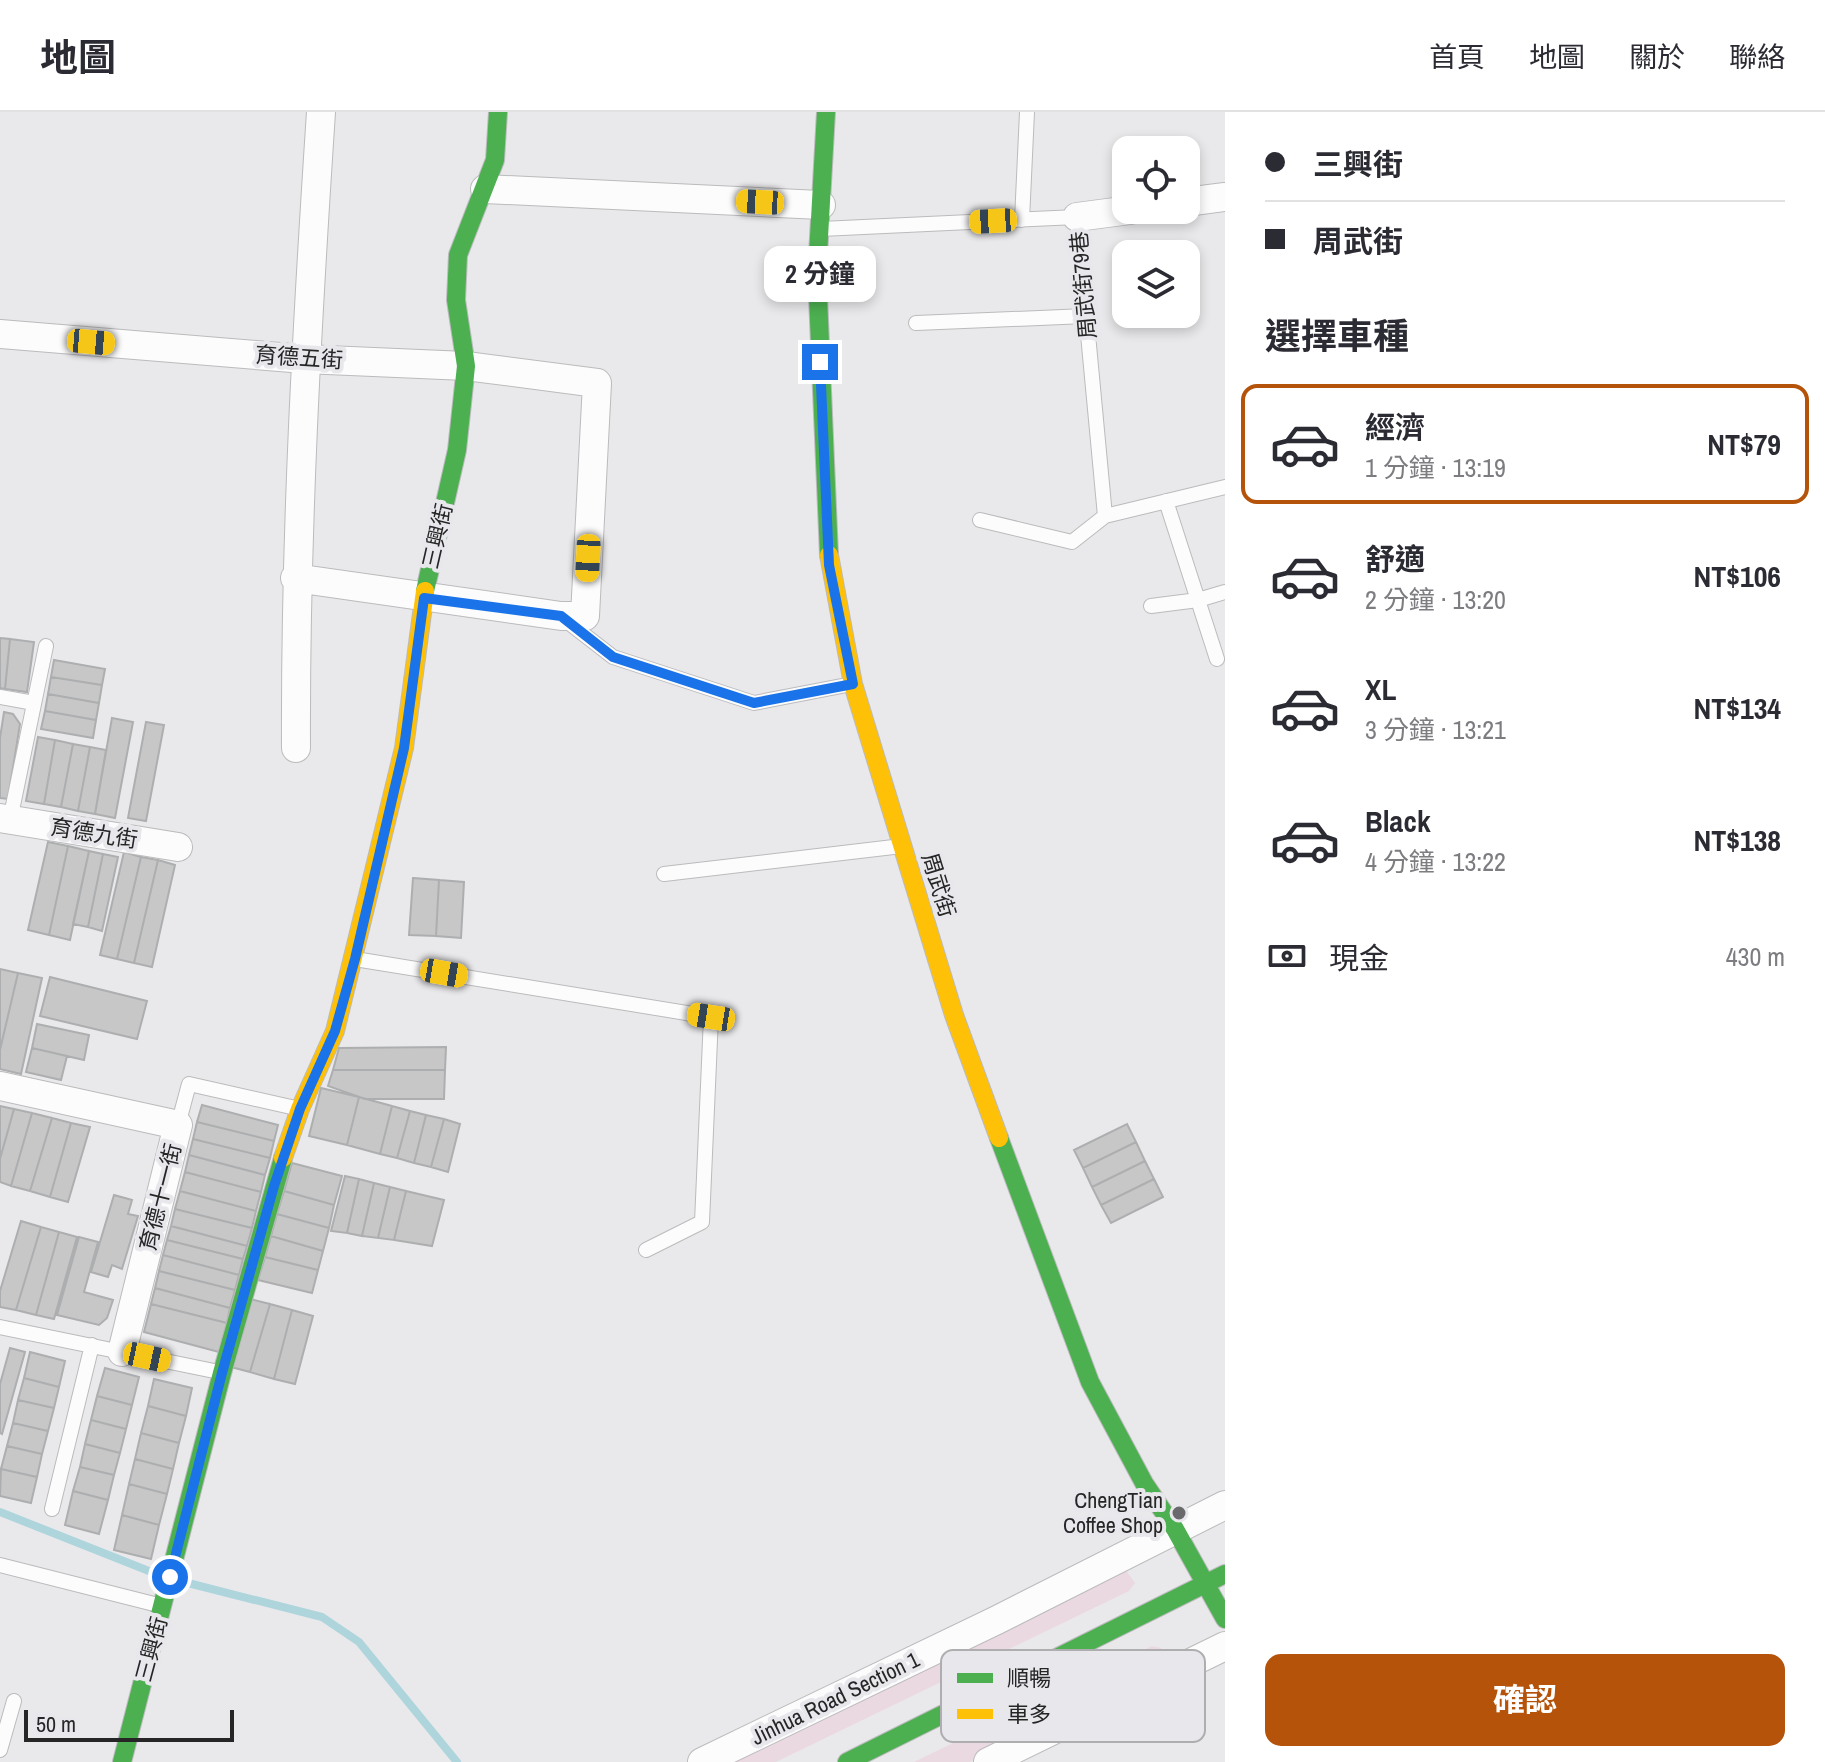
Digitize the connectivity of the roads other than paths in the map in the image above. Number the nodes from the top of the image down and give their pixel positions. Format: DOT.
graph roads {
  1 [pos="321,112"];
  2 [pos="498,112"];
  3 [pos="826,112"];
  4 [pos="1027,112"];
  5 [pos="485,189"];
  6 [pos="1225,197"];
  7 [pos="1200,200"];
  8 [pos="1112,212"];
  9 [pos="819,217"];
  10 [pos="1077,217"];
  11 [pos="1022,220"];
  12 [pos="1086,316"];
  13 [pos="916,323"];
  14 [pos="0,334"];
  15 [pos="304,359"];
  16 [pos="466,366"];
  17 [pos="1225,487"];
  18 [pos="1166,501"];
  19 [pos="1105,516"];
  20 [pos="980,520"];
  21 [pos="295,578"];
  22 [pos="1225,592"];
  23 [pos="424,598"];
  24 [pos="1198,600"];
  25 [pos="1151,606"];
  26 [pos="573,616"];
  27 [pos="46,646"];
  28 [pos="1217,659"];
  29 [pos="853,684"];
  30 [pos="0,697"];
  31 [pos="34,703"];
  32 [pos="296,748"];
  33 [pos="5,819"];
  34 [pos="902,845"];
  35 [pos="178,847"];
  36 [pos="664,874"];
  37 [pos="355,959"];
  38 [pos="0,1086"];
  39 [pos="300,1109"];
  40 [pos="178,1125"];
  41 [pos="646,1250"];
  42 [pos="0,1327"];
  43 [pos="92,1345"];
  44 [pos="122,1352"];
  45 [pos="222,1373"];
  46 [pos="1225,1505"];
  47 [pos="52,1509"];
  48 [pos="1175,1529"];
  49 [pos="0,1565"];
  50 [pos="1225,1574"];
  51 [pos="1203,1584"];
  52 [pos="163,1606"];
  53 [pos="1225,1619"];
  54 [pos="1225,1646"];
  55 [pos="1071,1650"];
  56 [pos="1205,1656"];
  57 [pos="14,1701"];
  58 [pos="941,1715"];
  59 [pos="1029,1742"];
  60 [pos="0,1750"];
  61 [pos="122,1762"];
  62 [pos="702,1762"];
  63 [pos="847,1762"];
  64 [pos="988,1762"];
  1 -- 15 [label="street"];
  2 -- 5 [label="street, 三興街"];
  3 -- 9 [label="street, 周武街"];
  4 -- 11 [label="lane"];
  5 -- 9 [label="street"];
  5 -- 16 [label="street, 三興街"];
  6 -- 7 [label="street"];
  8 -- 10 [label="street"];
  9 -- 11 [label="lane, 周武街79巷"];
  9 -- 29 [label="street, 周武街"];
  10 -- 11 [label="lane, 周武街79巷"];
  10 -- 12 [label="lane, 周武街79巷"];
  12 -- 13 [label="lane"];
  12 -- 19 [label="lane, 周武街79巷"];
  14 -- 15 [label="street, 育德五街"];
  15 -- 16 [label="street, 育德五街"];
  15 -- 21 [label="street"];
  16 -- 23 [label="street, 三興街"];
  16 -- 26 [label="street, 育德五街"];
  17 -- 18 [label="lane"];
  18 -- 19 [label="lane"];
  18 -- 24 [label="lane"];
  19 -- 20 [label="lane"];
  21 -- 23 [label="street"];
  21 -- 32 [label="street"];
  22 -- 24 [label="lane"];
  23 -- 26 [label="street"];
  23 -- 37 [label="street, 三興街"];
  24 -- 25 [label="lane"];
  24 -- 28 [label="lane"];
  26 -- 29 [label="lane"];
  27 -- 31 [label="lane, 育德九街"];
  29 -- 34 [label="street, 周武街"];
  30 -- 31 [label="lane"];
  31 -- 33 [label="lane, 育德九街"];
  33 -- 35 [label="street, 育德九街"];
  34 -- 36 [label="lane"];
  34 -- 48 [label="street, 周武街"];
  37 -- 39 [label="street, 三興街"];
  37 -- 41 [label="lane"];
  38 -- 40 [label="street, 育德十一街"];
  39 -- 40 [label="lane"];
  39 -- 45 [label="street, 三興街"];
  40 -- 44 [label="street, 育德十一街"];
  42 -- 43 [label="lane"];
  43 -- 44 [label="lane"];
  43 -- 47 [label="lane"];
  44 -- 45 [label="lane"];
  45 -- 52 [label="street, 三興街"];
  46 -- 48 [label="street, Jinhua Road Section 1"];
  48 -- 51 [label="street, 周武街"];
  48 -- 62 [label="street, Jinhua Road Section 1"];
  49 -- 52 [label="lane"];
  50 -- 51 [label="street"];
  51 -- 53 [label="street, 周武街"];
  51 -- 55 [label="street"];
  52 -- 61 [label="street, 三興街"];
  54 -- 56 [label="street"];
  57 -- 60 [label="lane"];
  58 -- 63 [label="street"];
  59 -- 64 [label="street"];
}
